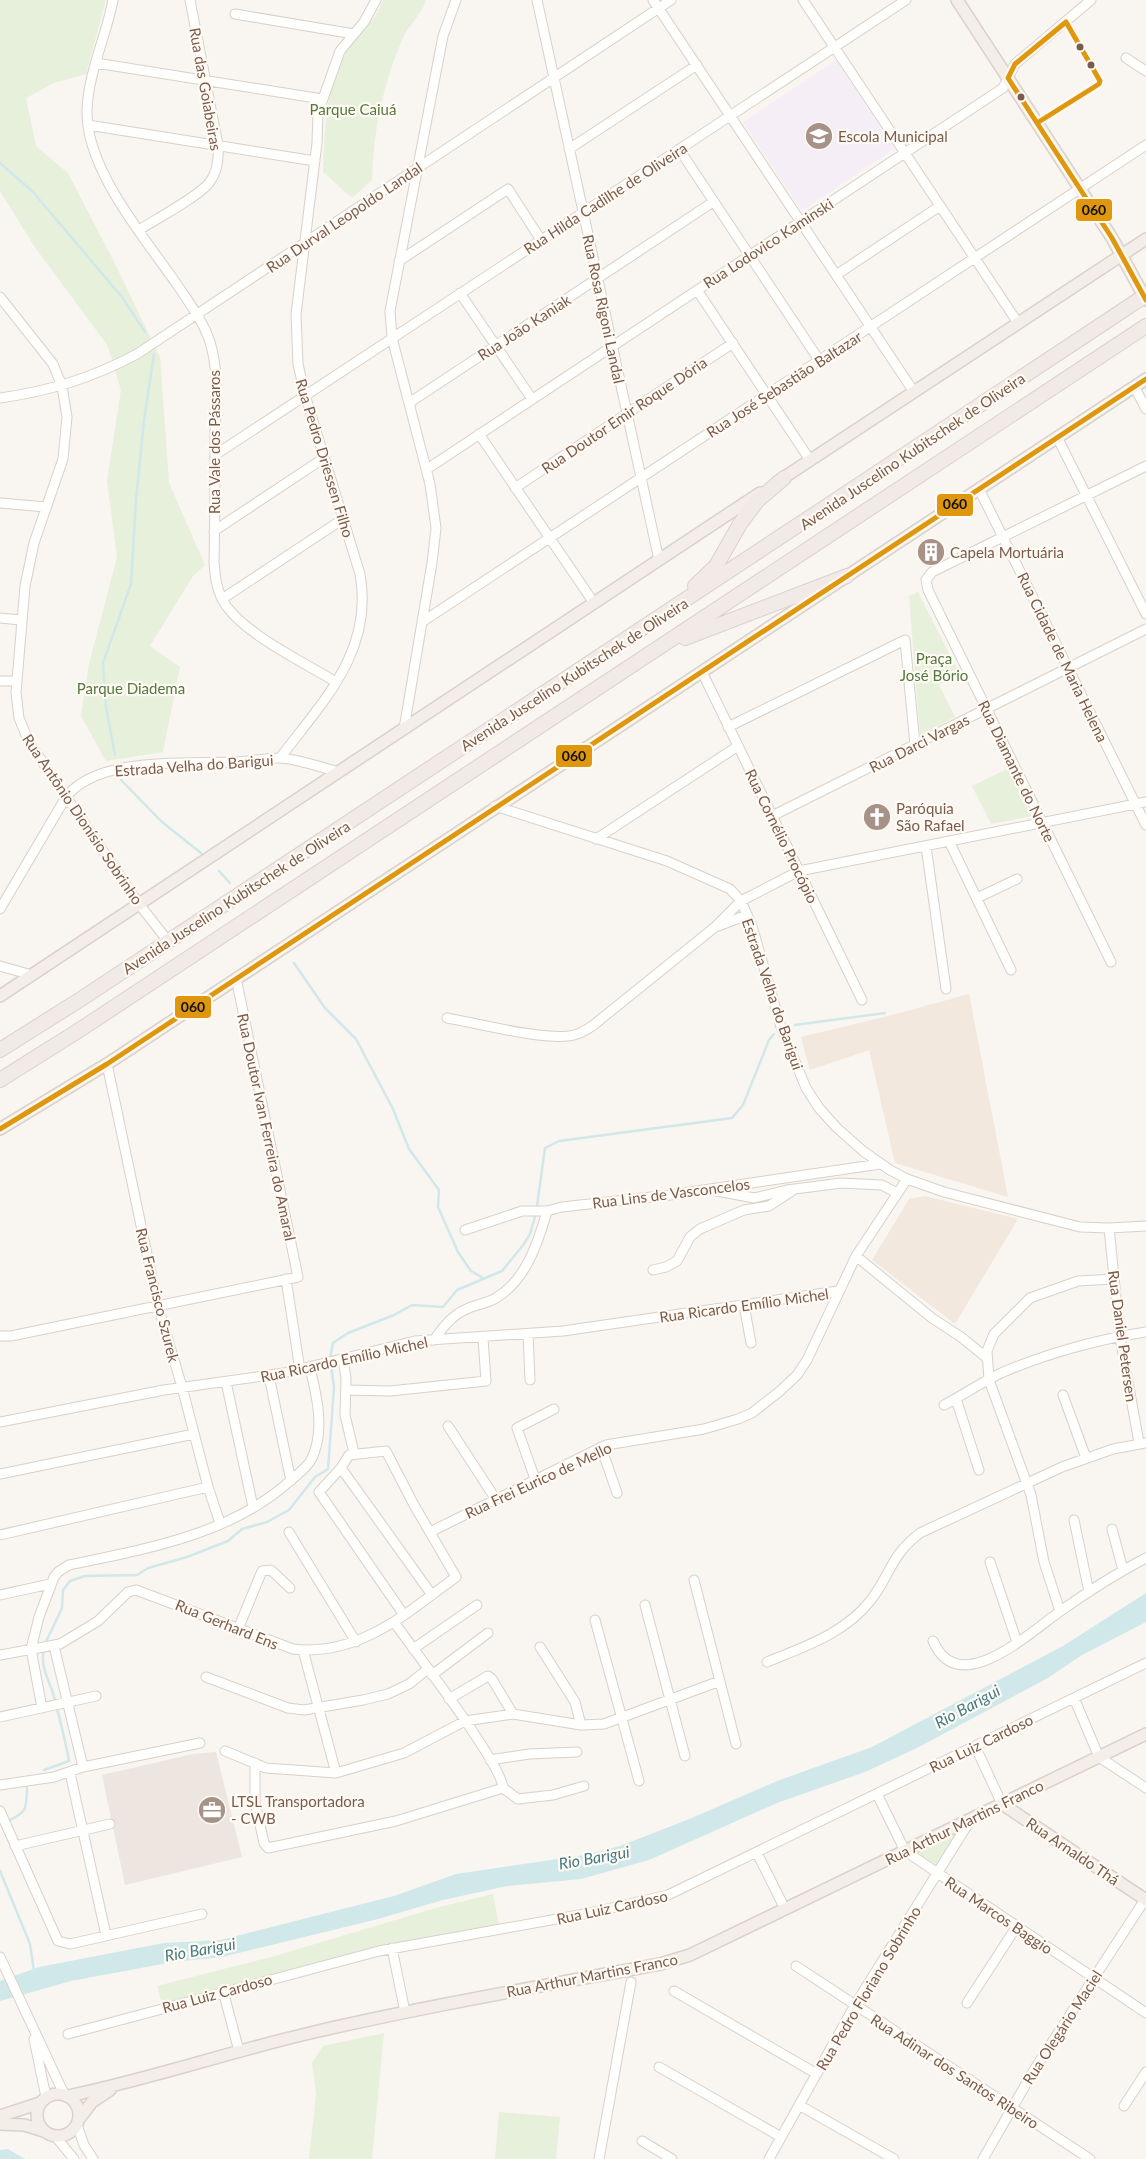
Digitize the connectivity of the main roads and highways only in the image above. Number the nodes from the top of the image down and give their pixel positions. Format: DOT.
graph roads {
  1 [pos="957,0"];
  2 [pos="1146,239"];
  3 [pos="1122,255"];
  4 [pos="1146,295"];
  5 [pos="1146,300"];
  6 [pos="1146,326"];
  7 [pos="1146,379"];
  8 [pos="784,478"];
  9 [pos="847,576"];
  10 [pos="663,615"];
  11 [pos="652,652"];
  12 [pos="0,996"];
  13 [pos="0,1050"];
  14 [pos="0,1080"];
  15 [pos="0,1129"];
  16 [pos="1146,1734"];
  17 [pos="1002,1804"];
  18 [pos="1146,1899"];
  19 [pos="118,2086"];
  20 [pos="66,2095"];
  21 [pos="43,2100"];
  22 [pos="0,2116"];
  23 [pos="78,2122"];
  24 [pos="0,2124"];
  25 [pos="49,2134"];
  1 -- 3 [label="main road"];
  2 -- 3 [label="main road"];
  3 -- 5 [label="main road"];
  3 -- 8 [label="main road"];
  4 -- 10 [label="highway, Avenida Juscelino Kubitschek de Oliveira, bridge"];
  6 -- 11 [label="highway"];
  7 -- 9 [label="main road"];
  8 -- 10 [label="highway"];
  8 -- 12 [label="main road"];
  9 -- 11 [label="highway"];
  9 -- 15 [label="main road"];
  10 -- 13 [label="highway, Avenida Juscelino Kubitschek de Oliveira"];
  11 -- 14 [label="highway"];
  16 -- 17 [label="main road, Rua Arthur Martins Franco"];
  17 -- 18 [label="main road, Rua Arnaldo Thá"];
  17 -- 19 [label="main road, Rua Arthur Martins Franco"];
  19 -- 20 [label="main road, Rua Arthur Martins Franco"];
  19 -- 23 [label="main road, Rua Arthur Martins Franco"];
  20 -- 21 [label="main road"];
  20 -- 23 [label="main road"];
  21 -- 22 [label="main road"];
  21 -- 25 [label="main road"];
  23 -- 25 [label="main road"];
  24 -- 25 [label="main road"];
}
